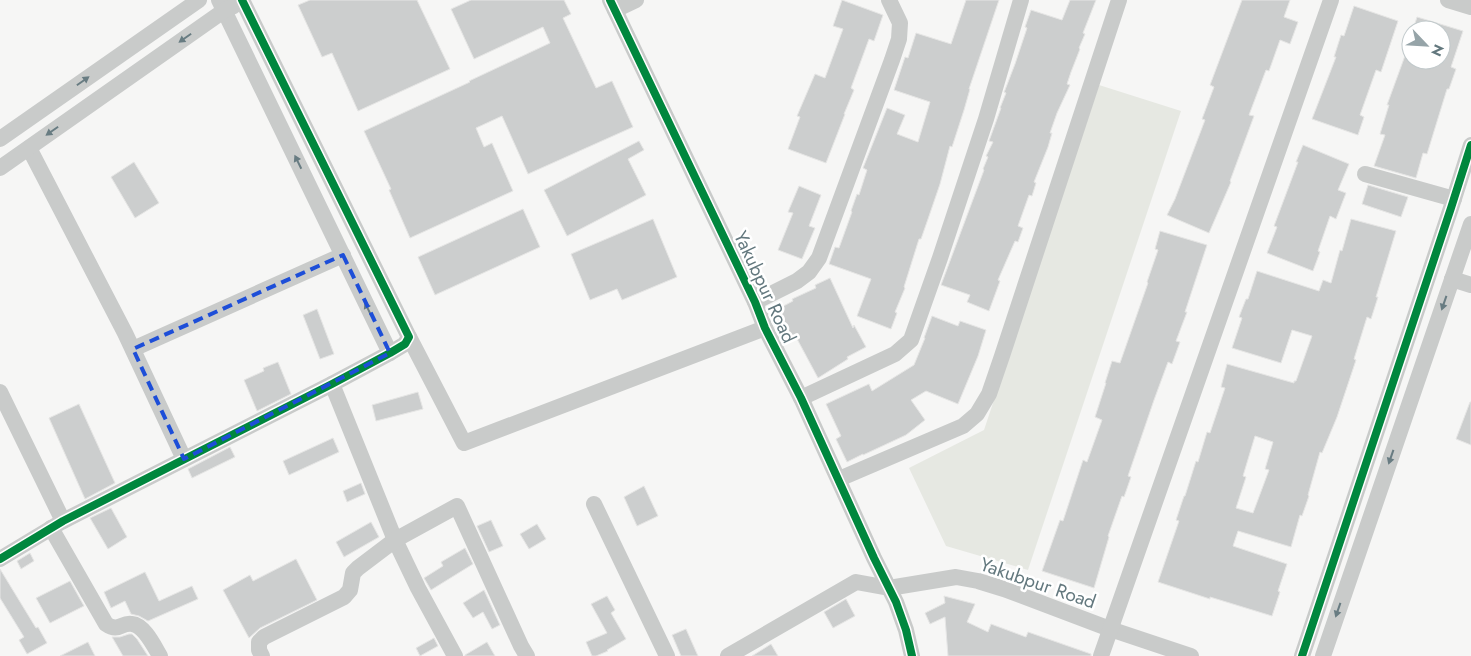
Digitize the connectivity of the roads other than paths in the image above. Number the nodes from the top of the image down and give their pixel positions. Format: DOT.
graph roads {
  1 [pos="199,0"];
  2 [pos="636,0"];
  3 [pos="889,0"];
  4 [pos="1021,0"];
  5 [pos="1119,0"];
  6 [pos="1331,0"];
  7 [pos="1448,0"];
  8 [pos="242,1"];
  9 [pos="222,5"];
  10 [pos="613,5"];
  11 [pos="1471,7"];
  12 [pos="0,138"];
  13 [pos="1471,145"];
  14 [pos="30,148"];
  15 [pos="0,168"];
  16 [pos="1365,174"];
  17 [pos="1454,199"];
  18 [pos="1471,224"];
  19 [pos="343,255"];
  20 [pos="1452,279"];
  21 [pos="1471,285"];
  22 [pos="755,302"];
  23 [pos="765,328"];
  24 [pos="409,337"];
  25 [pos="133,349"];
  26 [pos="390,353"];
  27 [pos="332,384"];
  28 [pos="0,392"];
  29 [pos="801,398"];
  30 [pos="184,459"];
  31 [pos="839,479"];
  32 [pos="594,504"];
  33 [pos="57,524"];
  34 [pos="395,540"];
  35 [pos="0,559"];
  36 [pos="889,588"];
  37 [pos="1110,629"];
  38 [pos="160,656"];
  39 [pos="262,656"];
  40 [pos="455,656"];
  41 [pos="527,656"];
  42 [pos="667,656"];
  43 [pos="728,656"];
  44 [pos="912,656"];
  45 [pos="1101,656"];
  46 [pos="1191,656"];
  47 [pos="1302,656"];
  48 [pos="1322,656"];
  12 -- 1 [label="street, one-way"];
  2 -- 10 [label="street"];
  3 -- 22 [label="street"];
  4 -- 29 [label="street"];
  5 -- 31 [label="street"];
  6 -- 37 [label="street"];
  7 -- 11 [label="street"];
  8 -- 9 [label="street"];
  8 -- 24 [label="street"];
  9 -- 14 [label="street, one-way"];
  19 -- 9 [label="street, one-way"];
  10 -- 22 [label="street, Yakubpur Road"];
  13 -- 17 [label="street"];
  14 -- 15 [label="street"];
  14 -- 25 [label="street"];
  16 -- 17 [label="street"];
  17 -- 47 [label="street"];
  18 -- 20 [label="street"];
  19 -- 25 [label="street"];
  26 -- 19 [label="street, one-way"];
  20 -- 21 [label="street"];
  20 -- 48 [label="street, one-way"];
  22 -- 23 [label="street, Yakubpur Road"];
  23 -- 24 [label="street"];
  23 -- 29 [label="street, Yakubpur Road"];
  24 -- 26 [label="street"];
  25 -- 30 [label="street"];
  26 -- 27 [label="street"];
  27 -- 30 [label="street"];
  27 -- 34 [label="street"];
  28 -- 33 [label="street"];
  29 -- 31 [label="street, Yakubpur Road"];
  30 -- 33 [label="street"];
  31 -- 36 [label="street, Yakubpur Road"];
  32 -- 42 [label="street"];
  33 -- 35 [label="street"];
  33 -- 38 [label="street"];
  34 -- 39 [label="street"];
  34 -- 40 [label="street"];
  34 -- 41 [label="street"];
  36 -- 37 [label="street, Yakubpur Road"];
  36 -- 43 [label="street"];
  36 -- 44 [label="street"];
  37 -- 45 [label="street"];
  37 -- 46 [label="street, Yakubpur Road"];
}
